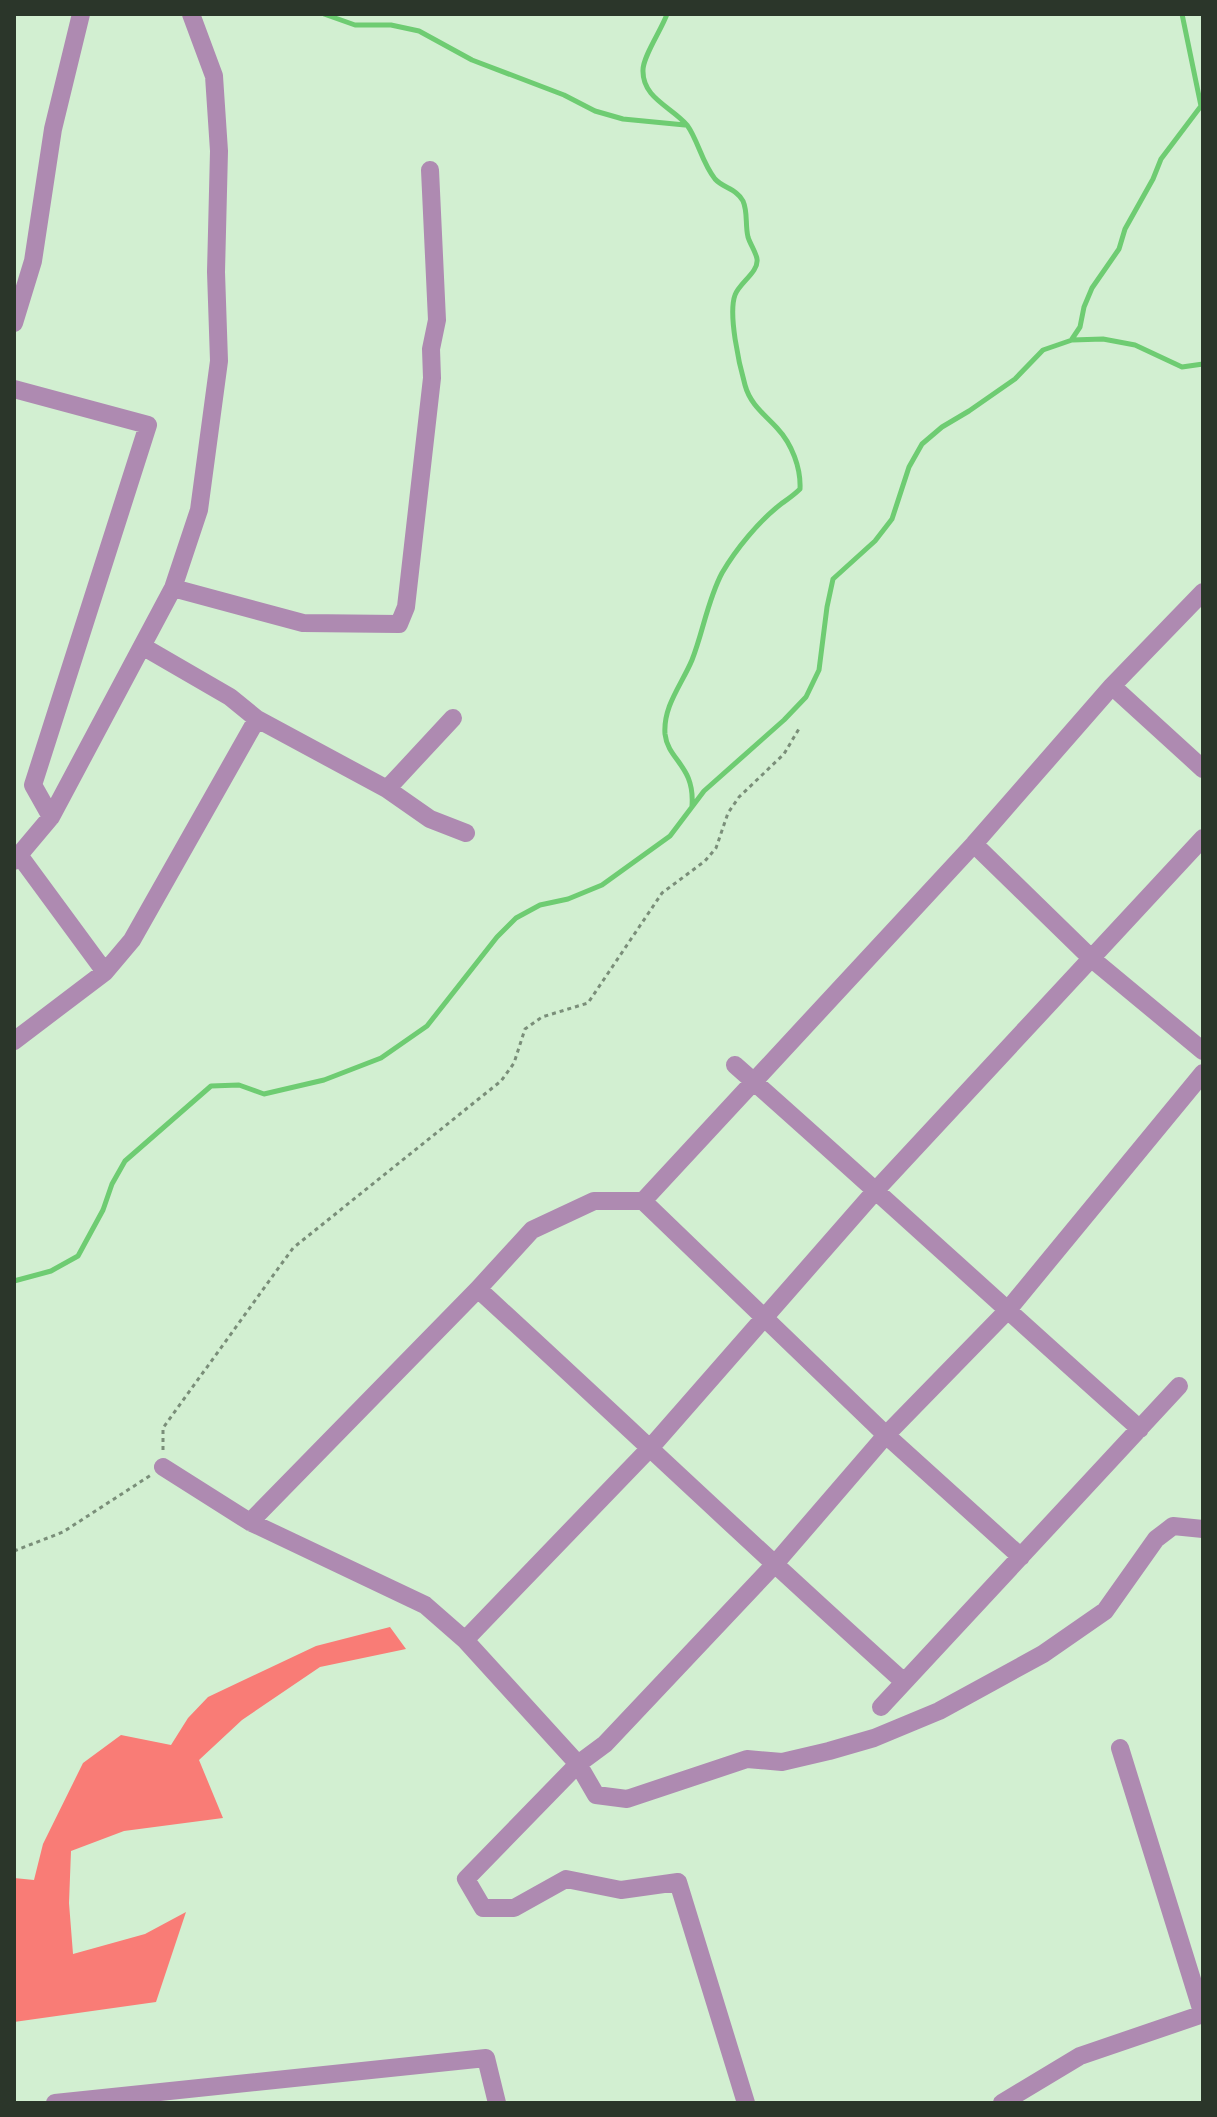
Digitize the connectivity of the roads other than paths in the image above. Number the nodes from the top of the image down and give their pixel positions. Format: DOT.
graph roads {
  1 [pos="81,14"];
  2 [pos="191,14"];
  3 [pos="430,170"];
  4 [pos="14,323"];
  5 [pos="14,389"];
  6 [pos="173,588"];
  7 [pos="1203,592"];
  8 [pos="142,646"];
  9 [pos="1112,686"];
  10 [pos="453,718"];
  11 [pos="257,719"];
  12 [pos="1203,769"];
  13 [pos="387,789"];
  14 [pos="51,817"];
  15 [pos="466,833"];
  16 [pos="1203,838"];
  17 [pos="974,844"];
  18 [pos="16,858"];
  19 [pos="1092,959"];
  20 [pos="105,972"];
  21 [pos="14,1041"];
  22 [pos="1203,1051"];
  23 [pos="735,1065"];
  24 [pos="1203,1073"];
  25 [pos="755,1082"];
  26 [pos="877,1189"];
  27 [pos="643,1201"];
  28 [pos="478,1289"];
  29 [pos="1007,1311"];
  30 [pos="764,1319"];
  31 [pos="1179,1386"];
  32 [pos="1140,1429"];
  33 [pos="886,1435"];
  34 [pos="651,1447"];
  35 [pos="163,1467"];
  36 [pos="250,1522"];
  37 [pos="1203,1529"];
  38 [pos="1021,1557"];
  39 [pos="774,1565"];
  40 [pos="465,1640"];
  41 [pos="904,1682"];
  42 [pos="881,1707"];
  43 [pos="1120,1748"];
  44 [pos="578,1764"];
  45 [pos="1203,2014"];
  46 [pos="148,2098"];
  47 [pos="55,2103"];
  48 [pos="497,2103"];
  49 [pos="746,2103"];
  50 [pos="1002,2103"];
  1 -- 4 [label="street"];
  2 -- 6 [label="street"];
  3 -- 6 [label="street"];
  5 -- 14 [label="street"];
  6 -- 8 [label="street"];
  7 -- 9 [label="street"];
  8 -- 11 [label="street"];
  8 -- 14 [label="street"];
  9 -- 12 [label="street"];
  9 -- 17 [label="street"];
  10 -- 13 [label="street"];
  11 -- 13 [label="street"];
  11 -- 20 [label="street"];
  13 -- 15 [label="street"];
  14 -- 18 [label="street"];
  16 -- 19 [label="street"];
  17 -- 19 [label="street"];
  17 -- 25 [label="street"];
  18 -- 20 [label="street"];
  19 -- 22 [label="street"];
  19 -- 26 [label="street"];
  20 -- 21 [label="street"];
  23 -- 25 [label="street"];
  24 -- 29 [label="street"];
  25 -- 26 [label="street"];
  25 -- 27 [label="street"];
  26 -- 29 [label="street"];
  26 -- 30 [label="street"];
  27 -- 28 [label="street"];
  27 -- 30 [label="street"];
  28 -- 34 [label="street"];
  28 -- 36 [label="street"];
  29 -- 32 [label="street"];
  29 -- 33 [label="street"];
  30 -- 33 [label="street"];
  30 -- 34 [label="street"];
  31 -- 32 [label="street"];
  32 -- 38 [label="street"];
  33 -- 38 [label="street"];
  33 -- 39 [label="street"];
  34 -- 39 [label="street"];
  34 -- 40 [label="street"];
  35 -- 36 [label="street"];
  36 -- 40 [label="street"];
  37 -- 44 [label="street"];
  38 -- 41 [label="street"];
  39 -- 41 [label="street"];
  39 -- 44 [label="street"];
  40 -- 44 [label="street"];
  41 -- 42 [label="street"];
  43 -- 45 [label="street"];
  44 -- 49 [label="street"];
  45 -- 50 [label="street"];
  46 -- 47 [label="street"];
  46 -- 48 [label="street"];
}
